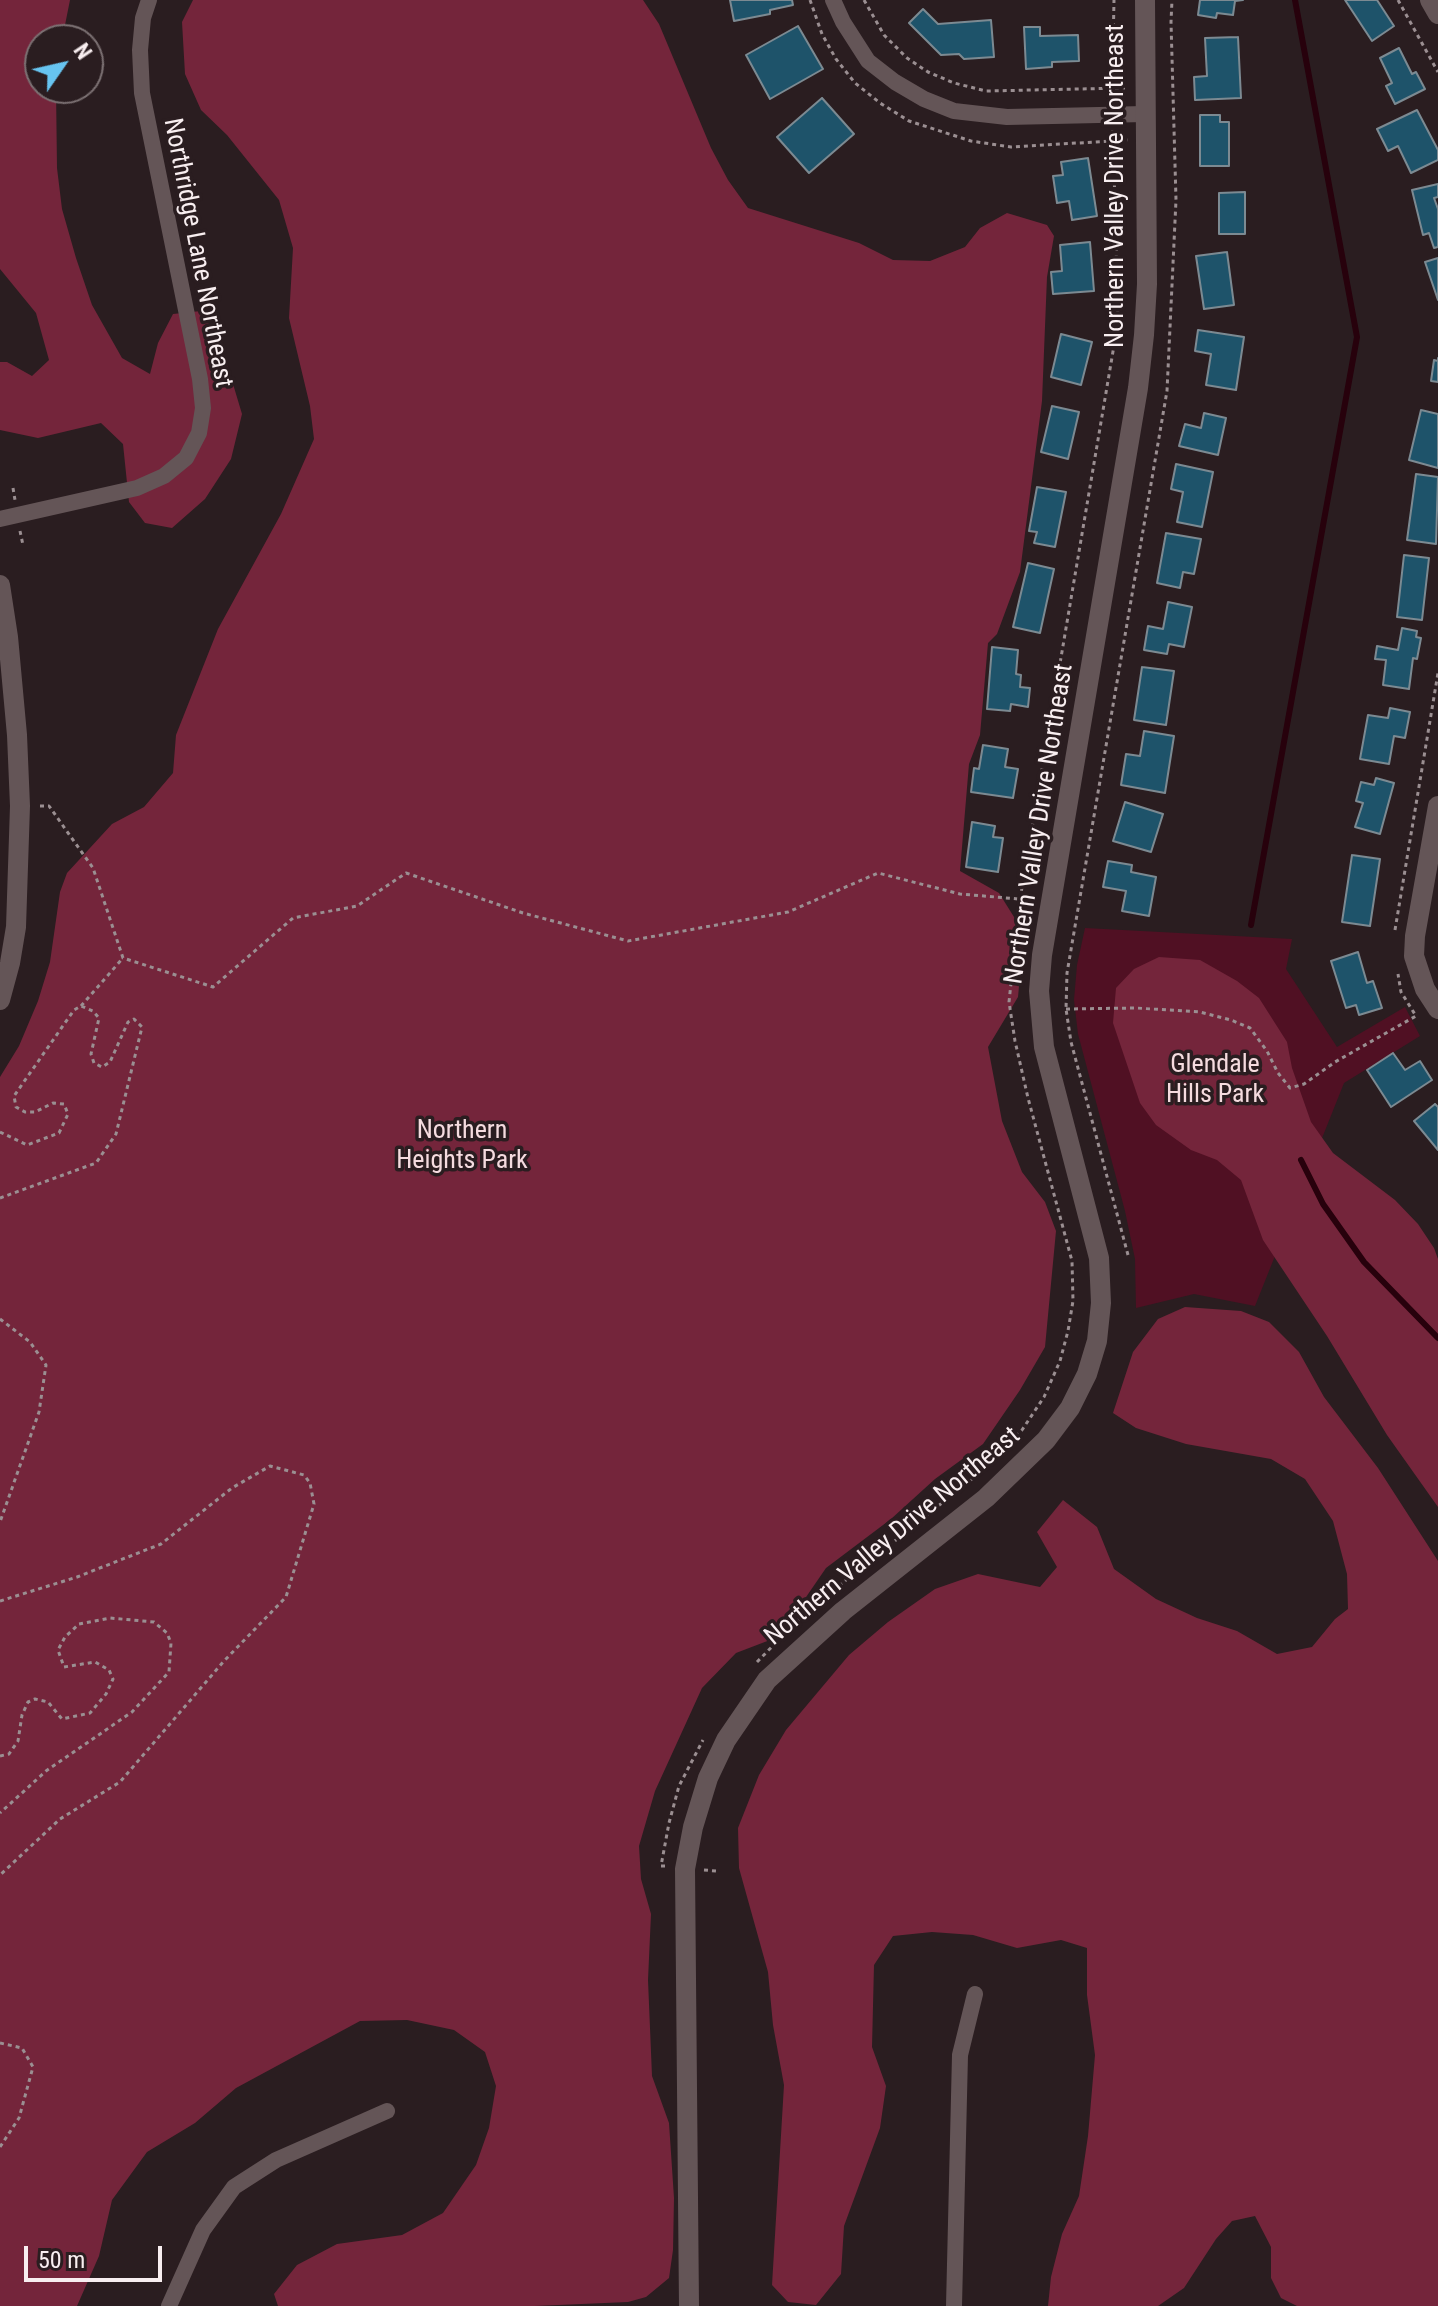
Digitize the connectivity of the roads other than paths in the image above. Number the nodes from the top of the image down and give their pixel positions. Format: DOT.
graph roads {
  1 [pos="149,0"];
  2 [pos="833,0"];
  3 [pos="1145,0"];
  4 [pos="1430,0"];
  5 [pos="1438,14"];
  6 [pos="1145,114"];
  7 [pos="0,519"];
  8 [pos="0,585"];
  9 [pos="1438,806"];
  10 [pos="0,1000"];
  11 [pos="1438,1009"];
  12 [pos="975,1994"];
  13 [pos="387,2111"];
  14 [pos="169,2306"];
  15 [pos="689,2306"];
  16 [pos="954,2306"];
  1 -- 7 [label="street, Northridge Lane Northeast"];
  2 -- 6 [label="street"];
  3 -- 6 [label="street, Northern Valley Drive Northeast"];
  4 -- 5 [label="street"];
  6 -- 15 [label="street, Northern Valley Drive Northeast"];
  8 -- 10 [label="street"];
  9 -- 11 [label="street"];
  12 -- 16 [label="street"];
  13 -- 14 [label="street"];
}
